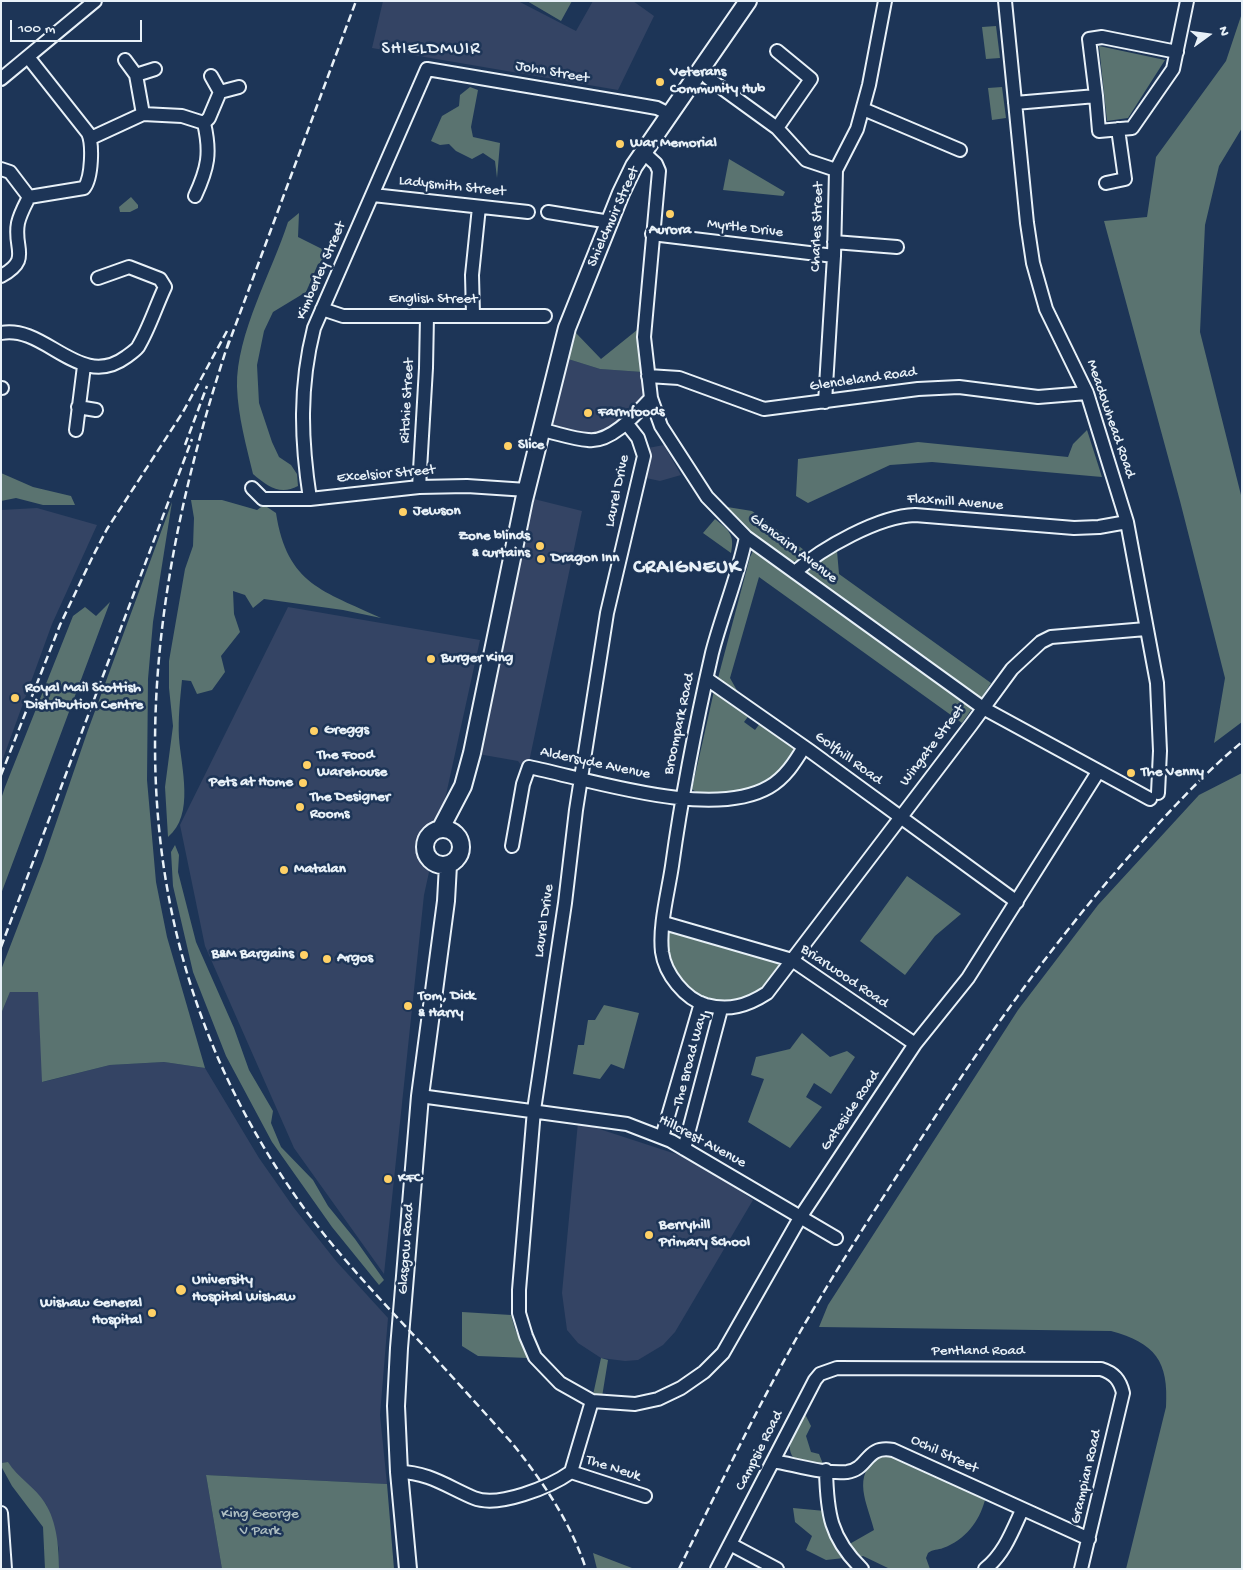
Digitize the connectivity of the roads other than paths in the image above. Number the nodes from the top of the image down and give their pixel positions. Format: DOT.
graph roads {
  1 [pos="95,1"];
  2 [pos="748,1"];
  3 [pos="885,1"];
  4 [pos="1005,1"];
  5 [pos="1188,1"];
  6 [pos="777,52"];
  7 [pos="1177,52"];
  8 [pos="28,57"];
  9 [pos="124,60"];
  10 [pos="155,69"];
  11 [pos="427,69"];
  12 [pos="136,76"];
  13 [pos="211,76"];
  14 [pos="708,78"];
  15 [pos="1,79"];
  16 [pos="239,87"];
  17 [pos="220,92"];
  18 [pos="1096,96"];
  19 [pos="1015,104"];
  20 [pos="862,109"];
  21 [pos="143,114"];
  22 [pos="670,114"];
  23 [pos="207,121"];
  24 [pos="777,128"];
  25 [pos="1118,129"];
  26 [pos="91,138"];
  27 [pos="960,150"];
  28 [pos="644,153"];
  29 [pos="1,169"];
  30 [pos="836,170"];
  31 [pos="1106,183"];
  32 [pos="373,195"];
  33 [pos="195,196"];
  34 [pos="29,197"];
  35 [pos="479,206"];
  36 [pos="528,212"];
  37 [pos="548,212"];
  38 [pos="610,222"];
  39 [pos="652,234"];
  40 [pos="834,242"];
  41 [pos="897,247"];
  42 [pos="834,256"];
  43 [pos="1,276"];
  44 [pos="98,278"];
  45 [pos="322,309"];
  46 [pos="473,315"];
  47 [pos="427,316"];
  48 [pos="545,316"];
  49 [pos="1,333"];
  50 [pos="84,366"];
  51 [pos="648,376"];
  52 [pos="1086,393"];
  53 [pos="651,398"];
  54 [pos="825,402"];
  55 [pos="78,407"];
  56 [pos="96,410"];
  57 [pos="627,424"];
  58 [pos="76,430"];
  59 [pos="542,430"];
  60 [pos="419,487"];
  61 [pos="252,488"];
  62 [pos="527,490"];
  63 [pos="310,499"];
  64 [pos="1127,522"];
  65 [pos="746,537"];
  66 [pos="795,572"];
  67 [pos="1146,629"];
  68 [pos="707,679"];
  69 [pos="983,708"];
  70 [pos="804,747"];
  71 [pos="1098,772"];
  72 [pos="582,780"];
  73 [pos="1154,796"];
  74 [pos="682,798"];
  75 [pos="900,816"];
  76 [pos="446,829"];
  77 [pos="512,846"];
  78 [pos="442,865"];
  79 [pos="1017,902"];
  80 [pos="664,922"];
  81 [pos="792,960"];
  82 [pos="701,1004"];
  83 [pos="721,1009"];
  84 [pos="915,1044"];
  85 [pos="420,1096"];
  86 [pos="534,1110"];
  87 [pos="662,1136"];
  88 [pos="684,1149"];
  89 [pos="801,1216"];
  90 [pos="836,1238"];
  91 [pos="820,1374"];
  92 [pos="1123,1393"];
  93 [pos="592,1401"];
  94 [pos="773,1461"];
  95 [pos="826,1470"];
  96 [pos="399,1472"];
  97 [pos="571,1472"];
  98 [pos="645,1496"];
  99 [pos="1022,1510"];
  100 [pos="1,1513"];
  101 [pos="1089,1540"];
  102 [pos="730,1544"];
  103 [pos="5,1569"];
  104 [pos="408,1569"];
  105 [pos="717,1569"];
  106 [pos="776,1569"];
  107 [pos="861,1569"];
  108 [pos="985,1569"];
  109 [pos="1081,1569"];
  1 -- 8 [label="street"];
  2 -- 22 [label="main road, Shieldmuir Street"];
  3 -- 20 [label="street, Charles Street"];
  4 -- 19 [label="street, Meadowhead Road"];
  5 -- 7 [label="street"];
  6 -- 24 [label="street"];
  7 -- 18 [label="street"];
  7 -- 25 [label="street"];
  8 -- 15 [label="street"];
  8 -- 26 [label="street"];
  9 -- 12 [label="street"];
  10 -- 12 [label="street"];
  11 -- 22 [label="street, John Street"];
  11 -- 32 [label="street, Kimberley Street"];
  12 -- 21 [label="street"];
  13 -- 17 [label="street"];
  14 -- 24 [label="street"];
  16 -- 17 [label="street"];
  17 -- 23 [label="street"];
  18 -- 19 [label="street"];
  18 -- 25 [label="street"];
  19 -- 52 [label="street, Meadowhead Road"];
  20 -- 27 [label="street"];
  20 -- 30 [label="street, Charles Street"];
  21 -- 23 [label="street"];
  21 -- 26 [label="street"];
  22 -- 28 [label="main road, Shieldmuir Street"];
  23 -- 33 [label="street"];
  24 -- 30 [label="street"];
  25 -- 31 [label="street"];
  26 -- 34 [label="street"];
  28 -- 38 [label="main road, Shieldmuir Street"];
  28 -- 39 [label="street, Glencairn Avenue"];
  29 -- 34 [label="street"];
  30 -- 40 [label="street, Charles Street"];
  32 -- 35 [label="street, Ladysmith Street"];
  32 -- 45 [label="street, Kimberley Street"];
  34 -- 43 [label="street"];
  35 -- 36 [label="street, Ladysmith Street"];
  35 -- 46 [label="street"];
  37 -- 38 [label="street"];
  38 -- 59 [label="main road, Shieldmuir Street"];
  39 -- 42 [label="street, Myrtle Drive"];
  39 -- 51 [label="street, Glencairn Avenue"];
  40 -- 41 [label="street"];
  40 -- 42 [label="street, Charles Street"];
  42 -- 54 [label="street, Charles Street"];
  44 -- 50 [label="street"];
  45 -- 47 [label="street, English Street"];
  45 -- 63 [label="street, Kimberley Street"];
  46 -- 47 [label="street, English Street"];
  46 -- 48 [label="street, English Street"];
  47 -- 60 [label="street, Ritchie Street"];
  49 -- 50 [label="street"];
  50 -- 55 [label="street"];
  51 -- 53 [label="street, Glencairn Avenue"];
  51 -- 54 [label="street, Glencleland Road"];
  52 -- 54 [label="street, Glencleland Road"];
  52 -- 64 [label="street, Meadowhead Road"];
  53 -- 57 [label="street"];
  53 -- 65 [label="street, Glencairn Avenue"];
  55 -- 56 [label="street"];
  55 -- 58 [label="street"];
  57 -- 59 [label="street"];
  57 -- 72 [label="street, Laurel Drive"];
  59 -- 62 [label="main road, Shieldmuir Street"];
  60 -- 62 [label="street, Excelsior Street"];
  60 -- 63 [label="street, Excelsior Street"];
  61 -- 63 [label="street, Excelsior Street"];
  62 -- 76 [label="main road, Shieldmuir Street"];
  64 -- 66 [label="street, Flaxmill Avenue"];
  64 -- 67 [label="street, Meadowhead Road"];
  65 -- 66 [label="street, Glencairn Avenue"];
  65 -- 68 [label="street, Broompark Road"];
  66 -- 69 [label="street, Glencairn Avenue"];
  67 -- 69 [label="street, Wingate Street"];
  67 -- 73 [label="street, Meadowhead Road"];
  68 -- 70 [label="street, Golfhill Road"];
  68 -- 74 [label="street, Broompark Road"];
  69 -- 71 [label="street, Glencairn Avenue"];
  69 -- 75 [label="street, Wingate Street"];
  70 -- 74 [label="street, Aldersyde Avenue"];
  70 -- 75 [label="street, Golfhill Road"];
  71 -- 73 [label="street, Glencairn Avenue"];
  71 -- 79 [label="street, Gateside Road"];
  72 -- 74 [label="street, Aldersyde Avenue"];
  72 -- 77 [label="street, Aldersyde Avenue"];
  72 -- 86 [label="street, Laurel Drive"];
  74 -- 80 [label="street, Broompark Road"];
  75 -- 79 [label="street, Golfhill Road"];
  75 -- 81 [label="street, Wingate Street"];
  76 -- 78 [label="main road"];
  76 -- 78 [label="main road"];
  78 -- 85 [label="main road, Glasgow Road"];
  79 -- 84 [label="street, Gateside Road"];
  80 -- 81 [label="street, Briarwood Road"];
  80 -- 82 [label="street, The Broad Way"];
  81 -- 83 [label="street, The Broad Way"];
  81 -- 84 [label="street, Briarwood Road"];
  82 -- 83 [label="street, The Broad Way"];
  82 -- 87 [label="street, The Broad Way"];
  83 -- 88 [label="street, The Broad Way"];
  84 -- 89 [label="street, Gateside Road"];
  85 -- 86 [label="street, Hillcrest Avenue"];
  85 -- 96 [label="main road, Glasgow Road"];
  86 -- 87 [label="street, Hillcrest Avenue"];
  86 -- 93 [label="street, Laurel Drive"];
  87 -- 88 [label="street, Hillcrest Avenue"];
  88 -- 89 [label="street, Hillcrest Avenue"];
  89 -- 90 [label="street, Hillcrest Avenue"];
  89 -- 93 [label="street, Gateside Road"];
  91 -- 92 [label="street, Pentland Road"];
  91 -- 94 [label="street, Campsie Road"];
  92 -- 101 [label="street, Grampian Road"];
  93 -- 97 [label="street"];
  94 -- 95 [label="street, Ochil Street"];
  94 -- 102 [label="street, Campsie Road"];
  95 -- 99 [label="street, Ochil Street"];
  95 -- 107 [label="street"];
  96 -- 97 [label="street"];
  96 -- 104 [label="main road, Glasgow Road"];
  97 -- 98 [label="street, The Neuk"];
  99 -- 101 [label="street, Ochil Street"];
  99 -- 108 [label="street"];
  100 -- 103 [label="street"];
  101 -- 109 [label="street, Grampian Road"];
  102 -- 105 [label="street, Campsie Road"];
  102 -- 106 [label="street"];
}
